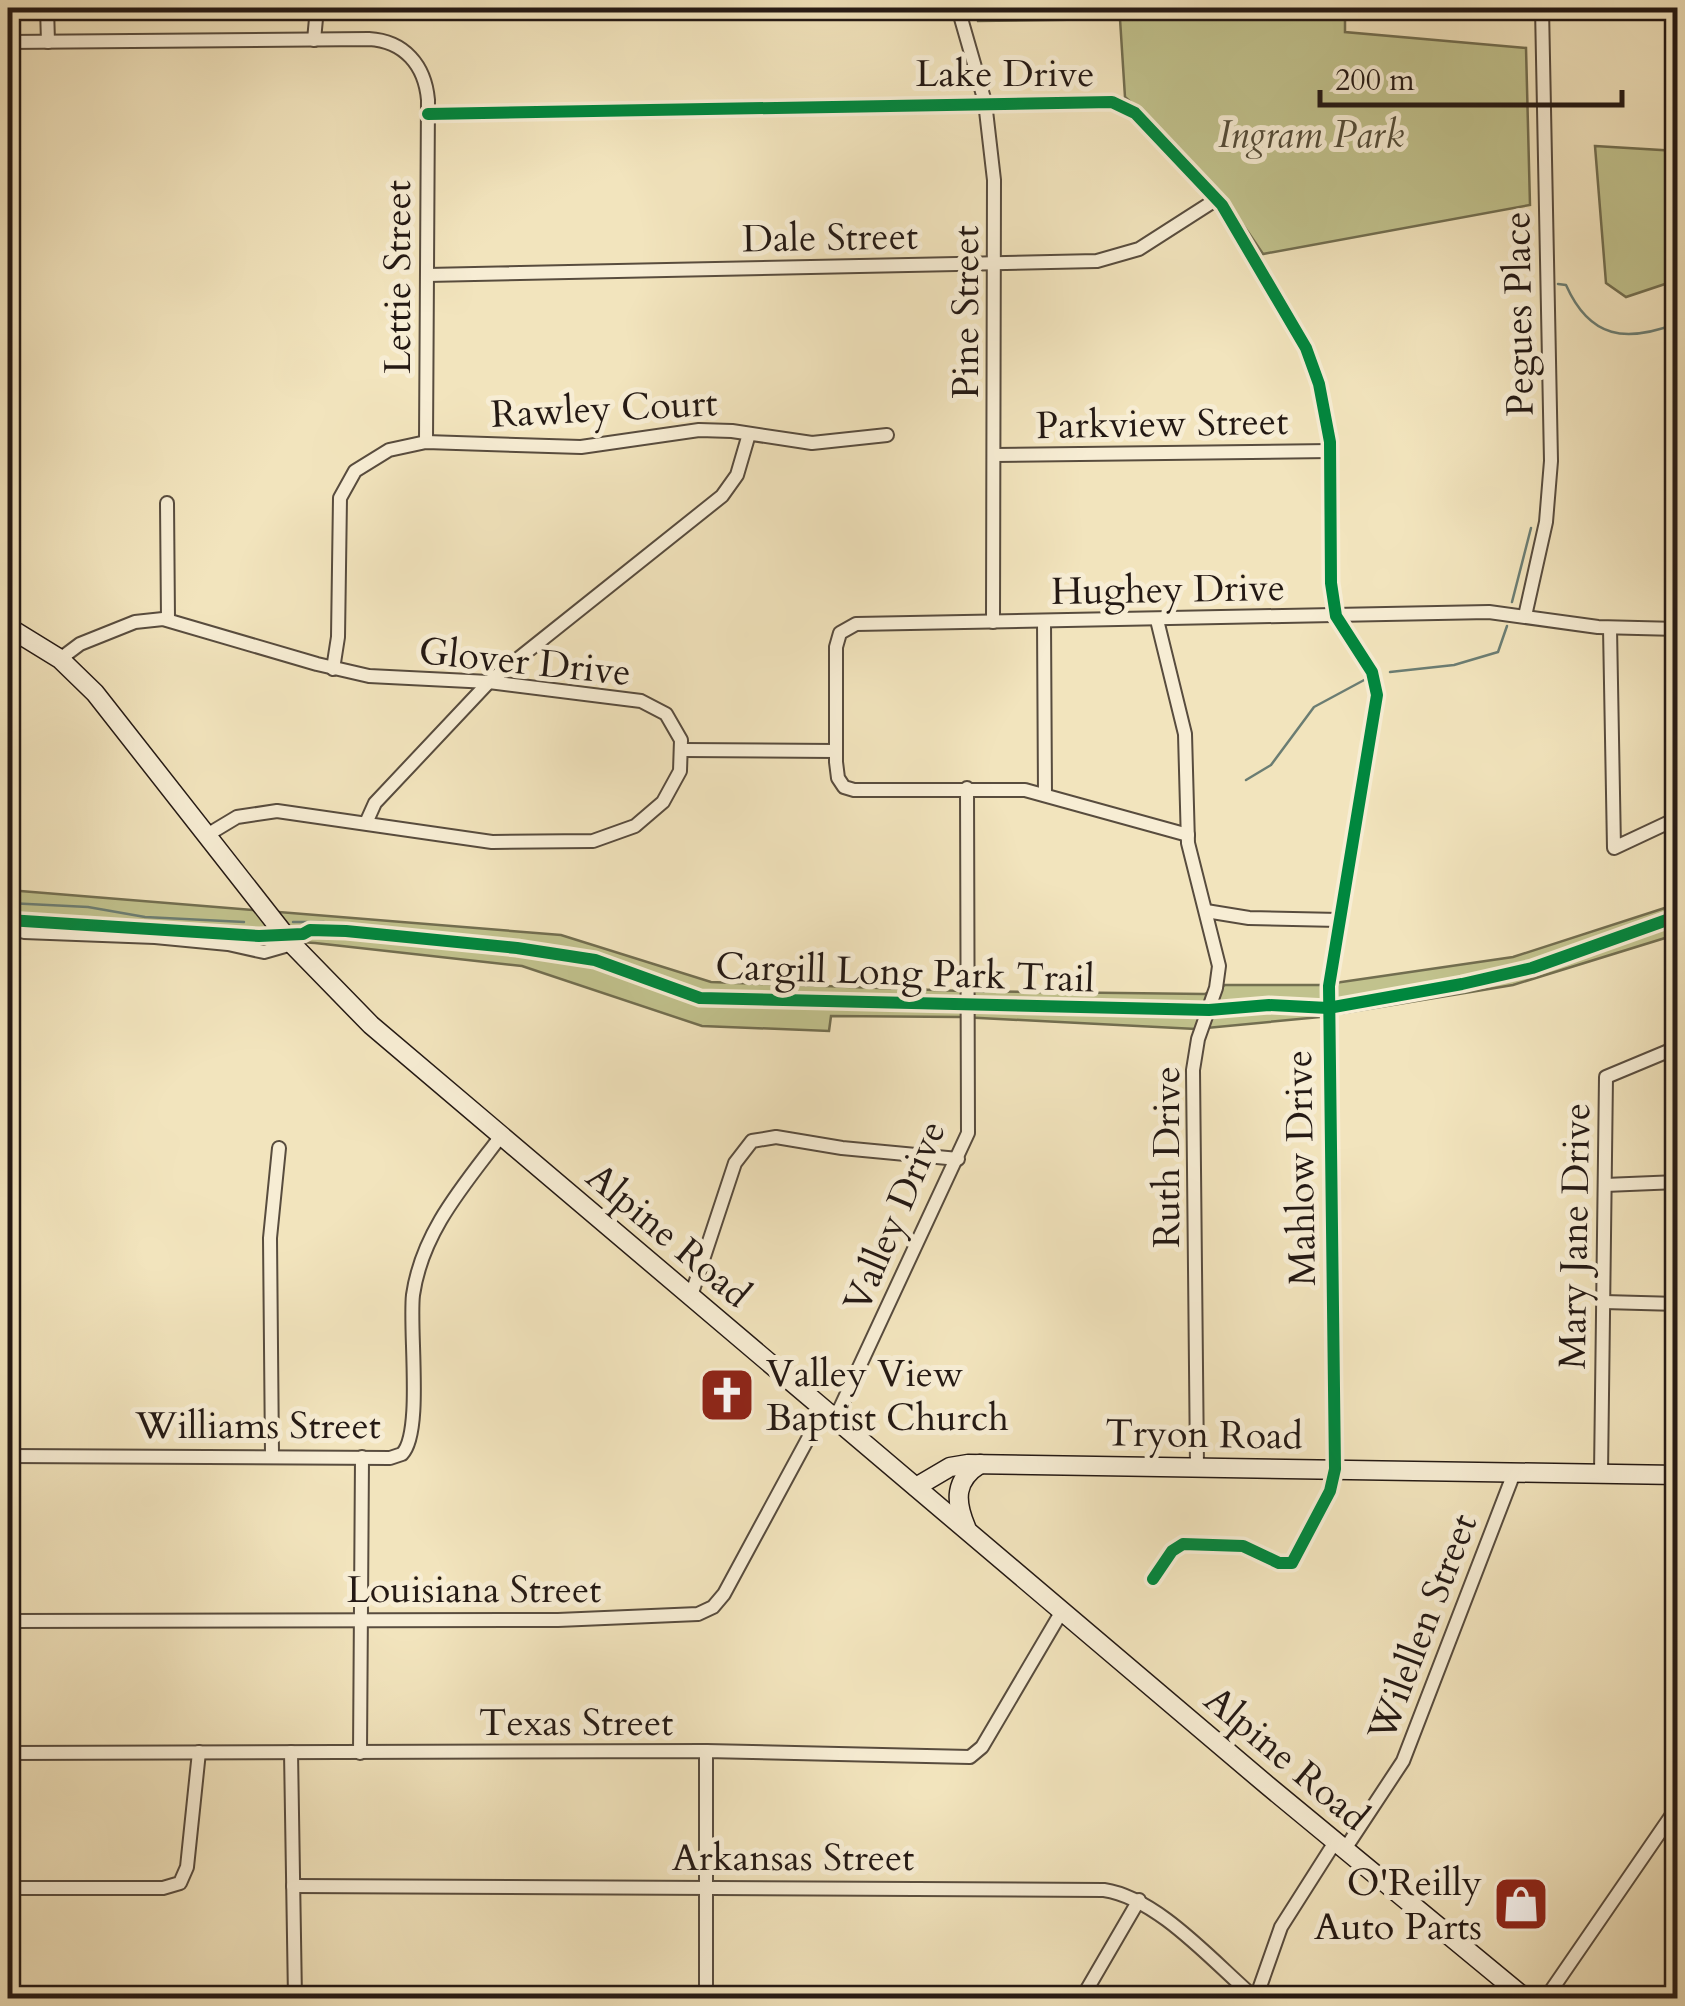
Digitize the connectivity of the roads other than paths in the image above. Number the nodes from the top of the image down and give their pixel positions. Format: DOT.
graph roads {
  1 [pos="47,8"];
  2 [pos="317,8"];
  3 [pos="958,8"];
  4 [pos="1542,8"];
  5 [pos="314,40"];
  6 [pos="8,42"];
  7 [pos="48,42"];
  8 [pos="986,102"];
  9 [pos="428,114"];
  10 [pos="1216,199"];
  11 [pos="995,263"];
  12 [pos="428,275"];
  13 [pos="749,434"];
  14 [pos="886,435"];
  15 [pos="426,442"];
  16 [pos="1330,451"];
  17 [pos="994,456"];
  18 [pos="168,503"];
  19 [pos="1336,616"];
  20 [pos="1525,616"];
  21 [pos="168,620"];
  22 [pos="1156,620"];
  23 [pos="1044,621"];
  24 [pos="992,622"];
  25 [pos="8,626"];
  26 [pos="1610,628"];
  27 [pos="1678,629"];
  28 [pos="60,659"];
  29 [pos="333,668"];
  30 [pos="489,682"];
  31 [pos="682,750"];
  32 [pos="836,751"];
  33 [pos="967,788"];
  34 [pos="1045,795"];
  35 [pos="1678,818"];
  36 [pos="366,824"];
  37 [pos="207,835"];
  38 [pos="1188,836"];
  39 [pos="1206,911"];
  40 [pos="1340,920"];
  41 [pos="24,932"];
  42 [pos="292,944"];
  43 [pos="1678,1046"];
  44 [pos="502,1136"];
  45 [pos="279,1148"];
  46 [pos="958,1159"];
  47 [pos="1678,1182"];
  48 [pos="1605,1185"];
  49 [pos="691,1296"];
  50 [pos="1604,1302"];
  51 [pos="1678,1304"];
  52 [pos="830,1414"];
  53 [pos="272,1455"];
  54 [pos="8,1456"];
  55 [pos="362,1457"];
  56 [pos="980,1464"];
  57 [pos="1198,1466"];
  58 [pos="1334,1469"];
  59 [pos="1514,1473"];
  60 [pos="1601,1474"];
  61 [pos="1678,1475"];
  62 [pos="916,1487"];
  63 [pos="968,1532"];
  64 [pos="1153,1579"];
  65 [pos="1062,1611"];
  66 [pos="360,1620"];
  67 [pos="8,1621"];
  68 [pos="706,1751"];
  69 [pos="199,1752"];
  70 [pos="291,1752"];
  71 [pos="8,1753"];
  72 [pos="360,1753"];
  73 [pos="1678,1806"];
  74 [pos="1340,1845"];
  75 [pos="293,1886"];
  76 [pos="706,1886"];
  77 [pos="8,1888"];
  78 [pos="1140,1900"];
  79 [pos="295,1998"];
  80 [pos="706,1998"];
  81 [pos="1082,1998"];
  82 [pos="1256,1998"];
  83 [pos="1525,1998"];
  84 [pos="1546,1998"];
  1 -- 7 [label="street"];
  2 -- 5 [label="street"];
  3 -- 8 [label="street, Pine Street"];
  4 -- 20 [label="street, Pegues Place"];
  5 -- 7 [label="street"];
  5 -- 9 [label="street"];
  6 -- 7 [label="street"];
  8 -- 9 [label="street, Lake Drive"];
  8 -- 10 [label="street, Lake Drive"];
  8 -- 11 [label="street, Pine Street"];
  9 -- 12 [label="street, Lettie Street"];
  10 -- 11 [label="street, Dale Street"];
  10 -- 16 [label="street, Lake Drive"];
  11 -- 12 [label="street, Dale Street"];
  11 -- 17 [label="street, Pine Street"];
  12 -- 15 [label="street, Lettie Street"];
  13 -- 14 [label="street, Rawley Court"];
  13 -- 15 [label="street, Rawley Court"];
  13 -- 30 [label="street"];
  15 -- 29 [label="street, Rawley Court"];
  16 -- 17 [label="street, Parkview Street"];
  16 -- 19 [label="street, Lake Drive"];
  17 -- 24 [label="street, Pine Street"];
  18 -- 21 [label="street"];
  19 -- 20 [label="street, Hughey Drive"];
  19 -- 22 [label="street, Hughey Drive"];
  19 -- 40 [label="street, Mahlow Drive"];
  20 -- 26 [label="street, Hughey Drive"];
  21 -- 28 [label="street, Glover Drive"];
  21 -- 29 [label="street, Glover Drive"];
  22 -- 23 [label="street, Hughey Drive"];
  22 -- 38 [label="street, Ruth Drive"];
  23 -- 24 [label="street, Hughey Drive"];
  23 -- 34 [label="street"];
  24 -- 32 [label="street, Hughey Drive"];
  25 -- 28 [label="main road, Alpine Road"];
  26 -- 27 [label="street, Hughey Drive"];
  26 -- 35 [label="street"];
  28 -- 37 [label="main road, Alpine Road"];
  29 -- 30 [label="street, Glover Drive"];
  30 -- 31 [label="street, Glover Drive"];
  30 -- 36 [label="street"];
  31 -- 32 [label="street"];
  31 -- 36 [label="street"];
  32 -- 33 [label="street"];
  33 -- 34 [label="street"];
  33 -- 46 [label="street, Valley Drive"];
  34 -- 38 [label="street"];
  36 -- 37 [label="street"];
  37 -- 42 [label="main road, Alpine Road"];
  38 -- 39 [label="street, Ruth Drive"];
  39 -- 40 [label="street"];
  39 -- 57 [label="street, Ruth Drive"];
  40 -- 58 [label="street, Mahlow Drive"];
  41 -- 42 [label="street"];
  42 -- 44 [label="main road, Alpine Road"];
  43 -- 48 [label="street, Mary Jane Drive"];
  44 -- 49 [label="main road, Alpine Road"];
  44 -- 55 [label="street, Williams Street"];
  45 -- 53 [label="street"];
  46 -- 49 [label="street"];
  46 -- 52 [label="street, Valley Drive"];
  47 -- 48 [label="street"];
  48 -- 50 [label="street, Mary Jane Drive"];
  49 -- 52 [label="main road, Alpine Road"];
  50 -- 51 [label="street"];
  50 -- 60 [label="street, Mary Jane Drive"];
  52 -- 62 [label="main road, Alpine Road"];
  52 -- 66 [label="street, Louisiana Street"];
  53 -- 54 [label="street, Williams Street"];
  53 -- 55 [label="street, Williams Street"];
  55 -- 66 [label="street"];
  56 -- 57 [label="main road, Tryon Road"];
  56 -- 62 [label="main road, Tryon Road"];
  56 -- 63 [label="main road"];
  57 -- 58 [label="main road, Tryon Road"];
  58 -- 59 [label="main road, Tryon Road"];
  58 -- 64 [label="street, Mahlow Drive"];
  59 -- 60 [label="main road, Tryon Road"];
  59 -- 74 [label="street, Wilellen Street"];
  60 -- 61 [label="main road, Tryon Road"];
  62 -- 63 [label="main road, Alpine Road"];
  63 -- 65 [label="main road, Alpine Road"];
  65 -- 68 [label="street, Texas Street"];
  65 -- 74 [label="main road, Alpine Road"];
  66 -- 67 [label="street, Louisiana Street"];
  66 -- 72 [label="street"];
  68 -- 72 [label="street, Texas Street"];
  68 -- 76 [label="street"];
  69 -- 70 [label="street, Texas Street"];
  69 -- 71 [label="street, Texas Street"];
  69 -- 77 [label="street"];
  70 -- 72 [label="street, Texas Street"];
  70 -- 75 [label="street"];
  73 -- 84 [label="street"];
  74 -- 82 [label="street, Wilellen Street"];
  74 -- 83 [label="main road, Alpine Road"];
  75 -- 76 [label="street, Arkansas Street"];
  75 -- 79 [label="street"];
  76 -- 78 [label="street, Arkansas Street"];
  76 -- 80 [label="street"];
  78 -- 81 [label="street"];
  78 -- 82 [label="street, Arkansas Street"];
}
